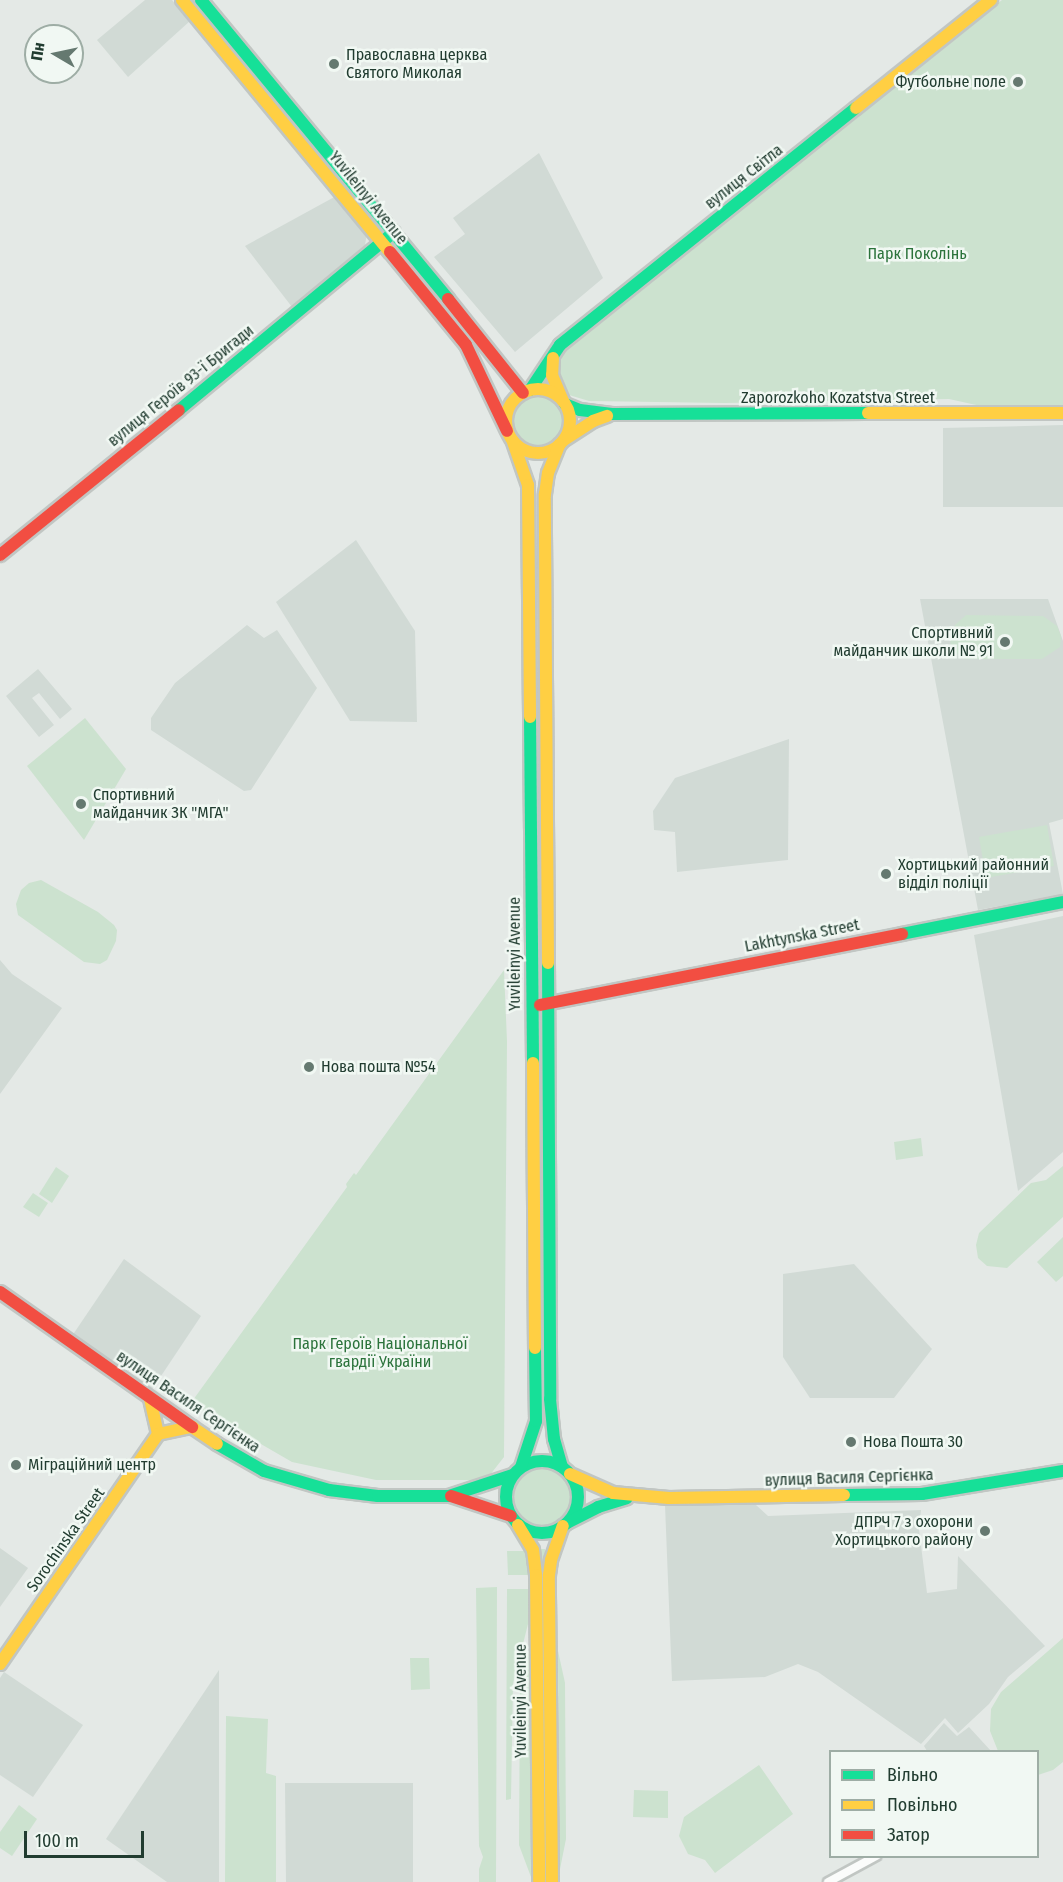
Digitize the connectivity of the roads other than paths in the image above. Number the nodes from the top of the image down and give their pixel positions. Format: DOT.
graph roads {
  1 [pos="182,0"];
  2 [pos="201,0"];
  3 [pos="991,0"];
  4 [pos="394,232"];
  5 [pos="383,242"];
  6 [pos="554,357"];
  7 [pos="526,391"];
  8 [pos="564,403"];
  9 [pos="1063,413"];
  10 [pos="612,414"];
  11 [pos="510,436"];
  12 [pos="562,442"];
  13 [pos="0,555"];
  14 [pos="1063,902"];
  15 [pos="548,1004"];
  16 [pos="532,1007"];
  17 [pos="0,1292"];
  18 [pos="150,1399"];
  19 [pos="192,1427"];
  20 [pos="158,1434"];
  21 [pos="517,1471"];
  22 [pos="566,1471"];
  23 [pos="1063,1471"];
  24 [pos="449,1496"];
  25 [pos="634,1496"];
  26 [pos="515,1521"];
  27 [pos="565,1524"];
  28 [pos="0,1664"];
  29 [pos="874,1858"];
  30 [pos="539,1882"];
  31 [pos="552,1882"];
  32 [pos="828,1882"];
  1 -- 5 [label="main road, Yuvileinyi Avenue"];
  2 -- 4 [label="main road, Yuvileinyi Avenue"];
  3 -- 6 [label="main road, вулиця Світла"];
  4 -- 5 [label="main road, вулиця Героїв 93-ї Бригади"];
  4 -- 7 [label="main road, Yuvileinyi Avenue"];
  5 -- 11 [label="main road, Yuvileinyi Avenue"];
  5 -- 13 [label="main road, вулиця Героїв 93-ї Бригади"];
  6 -- 7 [label="main road, вулиця Світла"];
  6 -- 8 [label="main road"];
  7 -- 8 [label="main road"];
  7 -- 11 [label="main road"];
  8 -- 10 [label="main road, Zaporozkoho Kozatstva Street"];
  8 -- 12 [label="main road"];
  9 -- 10 [label="main road, Zaporozkoho Kozatstva Street"];
  10 -- 12 [label="main road, Zaporozkoho Kozatstva Street"];
  11 -- 12 [label="main road"];
  11 -- 16 [label="main road, Yuvileinyi Avenue"];
  12 -- 15 [label="main road, Yuvileinyi Avenue"];
  14 -- 15 [label="main road, Lakhtynska Street"];
  15 -- 16 [label="main road, Lakhtynska Street"];
  15 -- 22 [label="main road, Yuvileinyi Avenue"];
  16 -- 21 [label="main road, Yuvileinyi Avenue"];
  17 -- 18 [label="main road, вулиця Василя Сергієнка"];
  18 -- 19 [label="main road, вулиця Василя Сергієнка"];
  18 -- 20 [label="main road"];
  19 -- 20 [label="main road"];
  19 -- 24 [label="main road, вулиця Василя Сергієнка"];
  20 -- 28 [label="main road, Sorochinska Street"];
  21 -- 22 [label="main road"];
  21 -- 24 [label="main road, вулиця Василя Сергієнка"];
  21 -- 26 [label="main road"];
  22 -- 25 [label="main road, вулиця Василя Сергієнка"];
  22 -- 27 [label="main road"];
  23 -- 25 [label="main road, вулиця Василя Сергієнка"];
  24 -- 26 [label="main road, вулиця Василя Сергієнка"];
  25 -- 27 [label="main road, вулиця Василя Сергієнка"];
  26 -- 27 [label="main road"];
  26 -- 30 [label="main road, Yuvileinyi Avenue"];
  27 -- 31 [label="main road, Yuvileinyi Avenue"];
  29 -- 32 [label="street"];
}
